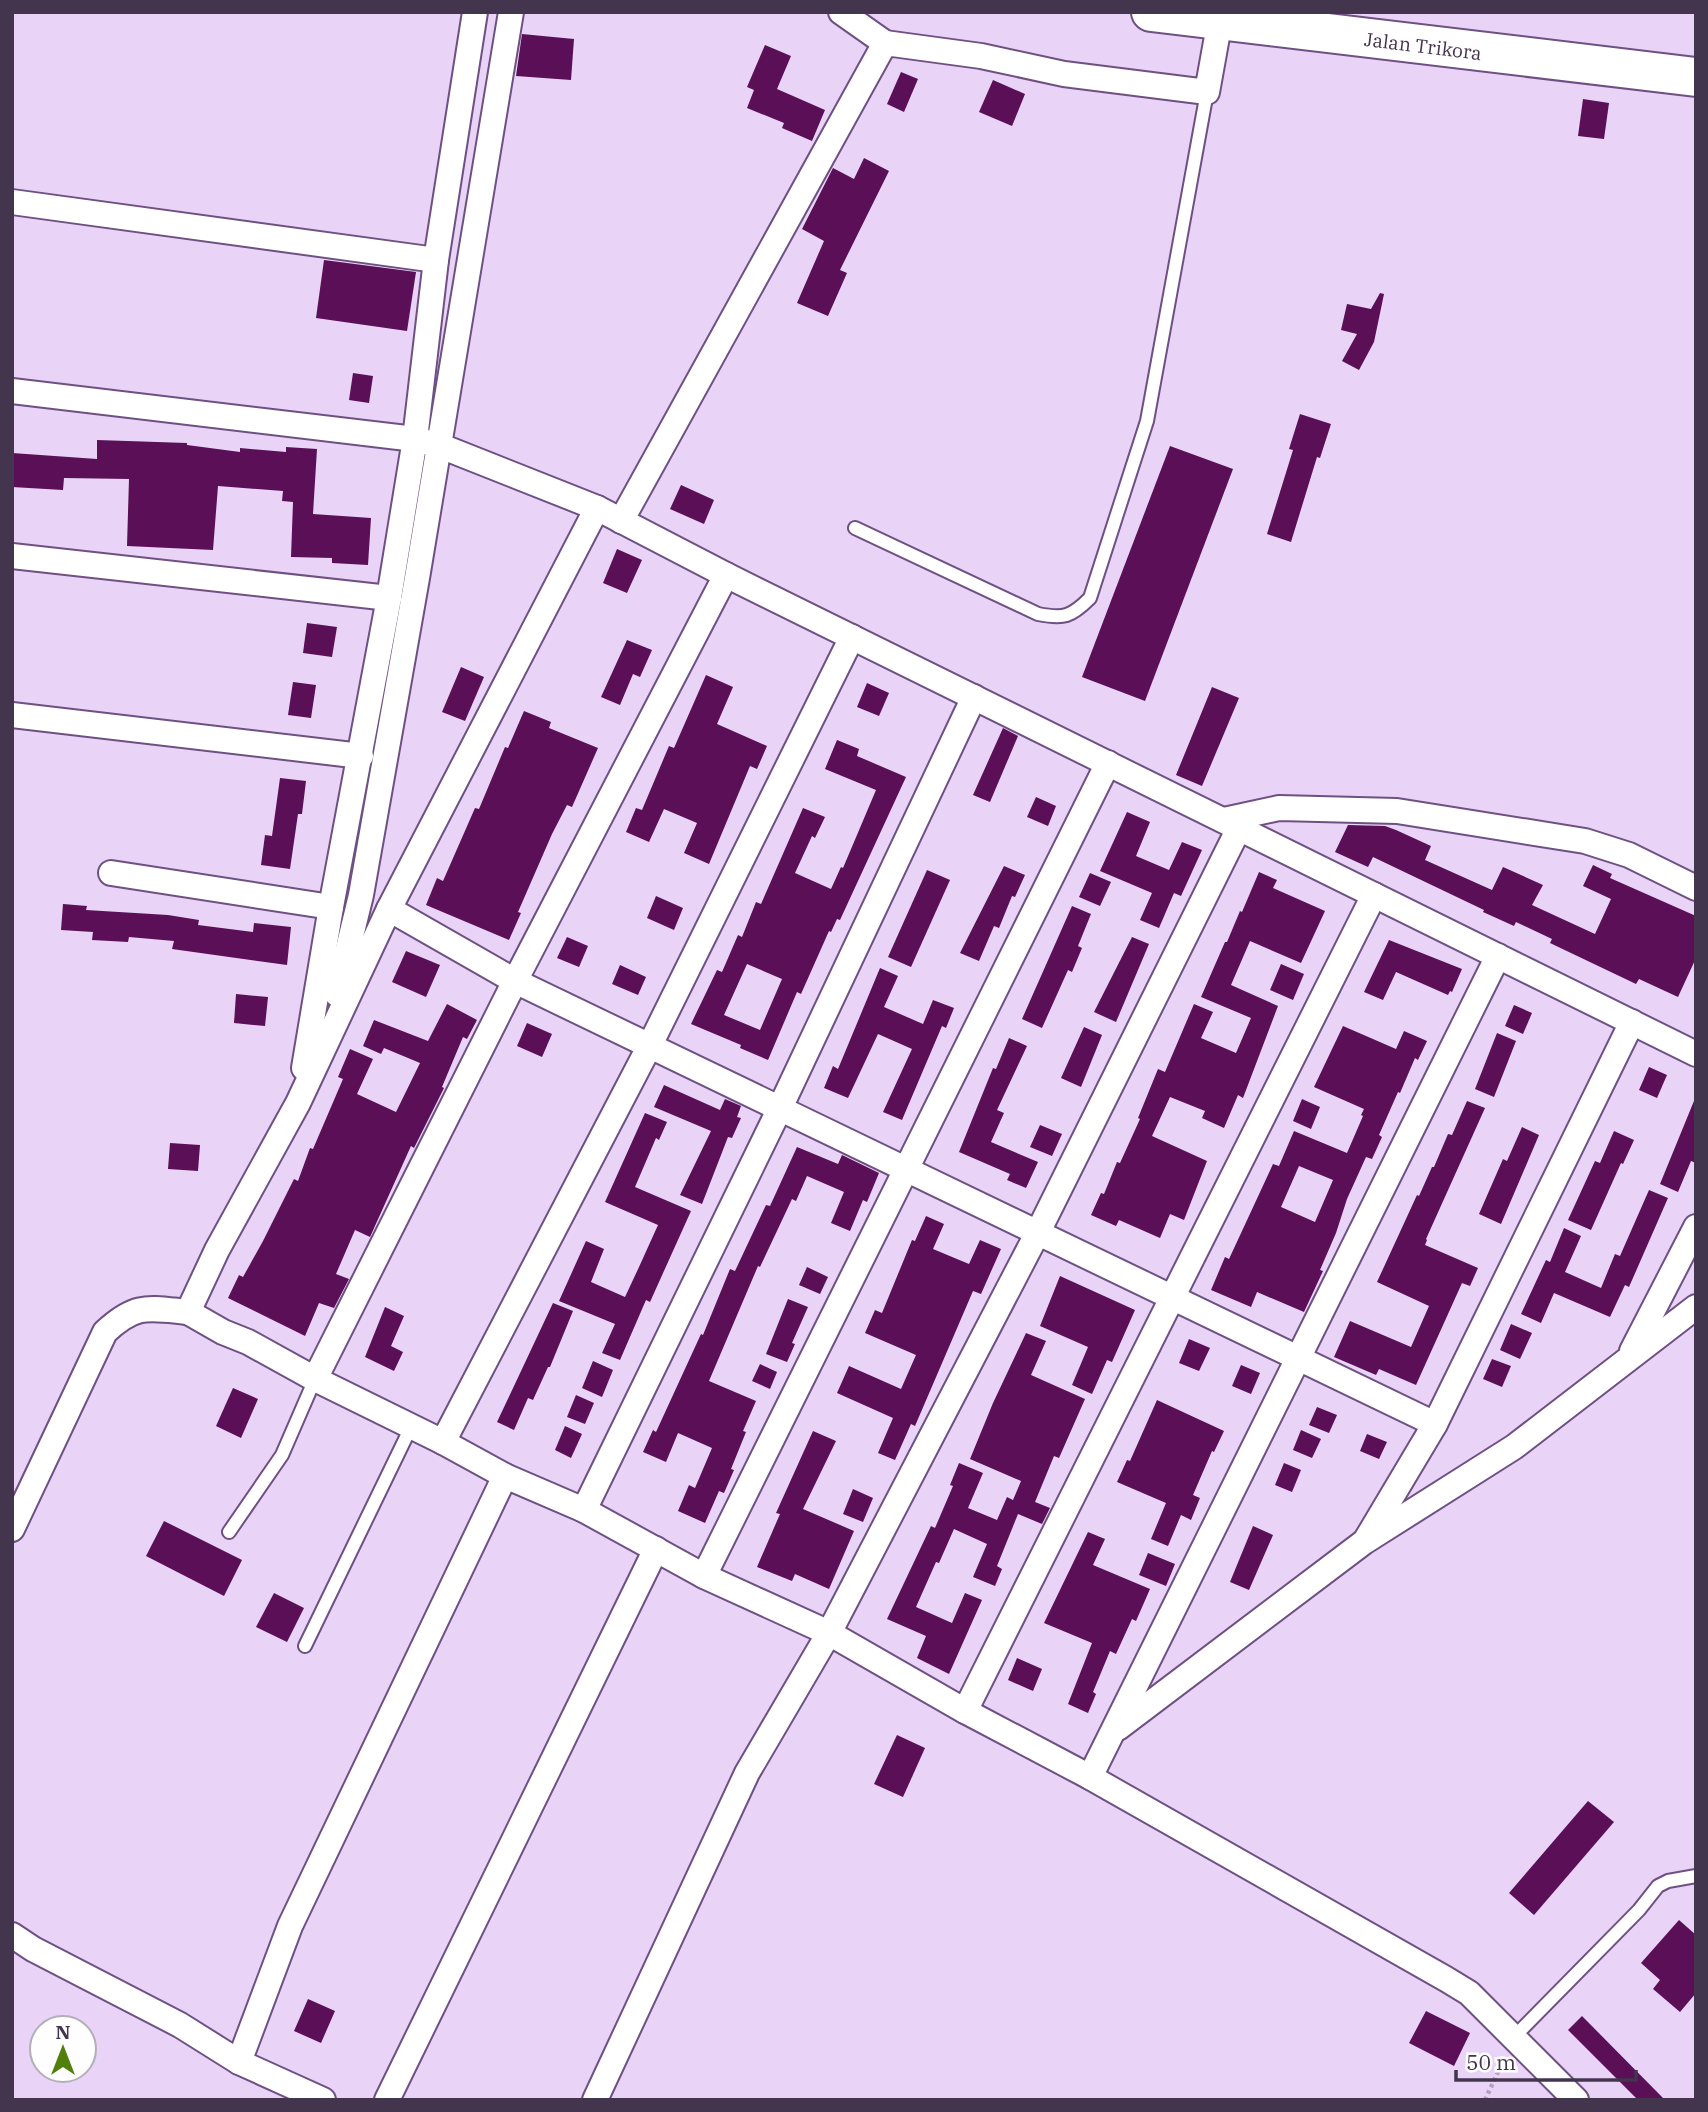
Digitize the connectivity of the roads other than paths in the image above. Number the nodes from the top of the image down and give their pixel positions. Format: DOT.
graph roads {
  1 [pos="475,12"];
  2 [pos="511,12"];
  3 [pos="841,12"];
  4 [pos="1151,12"];
  5 [pos="1220,20"];
  6 [pos="885,43"];
  7 [pos="1696,77"];
  8 [pos="1207,92"];
  9 [pos="12,202"];
  10 [pos="436,260"];
  11 [pos="12,391"];
  12 [pos="426,442"];
  13 [pos="597,508"];
  14 [pos="621,521"];
  15 [pos="855,528"];
  16 [pos="12,556"];
  17 [pos="726,575"];
  18 [pos="389,598"];
  19 [pos="852,637"];
  20 [pos="974,697"];
  21 [pos="12,715"];
  22 [pos="360,756"];
  23 [pos="1108,764"];
  24 [pos="1232,824"];
  25 [pos="111,873"];
  26 [pos="1696,888"];
  27 [pos="1374,895"];
  28 [pos="331,907"];
  29 [pos="388,909"];
  30 [pos="1498,956"];
  31 [pos="515,981"];
  32 [pos="1632,1022"];
  33 [pos="326,1041"];
  34 [pos="650,1045"];
  35 [pos="1696,1054"];
  36 [pos="298,1103"];
  37 [pos="780,1108"];
  38 [pos="908,1170"];
  39 [pos="1696,1227"];
  40 [pos="1038,1232"];
  41 [pos="1173,1297"];
  42 [pos="1696,1307"];
  43 [pos="188,1312"];
  44 [pos="1299,1358"];
  45 [pos="1629,1358"];
  46 [pos="315,1379"];
  47 [pos="1435,1424"];
  48 [pos="411,1427"];
  49 [pos="443,1442"];
  50 [pos="505,1476"];
  51 [pos="584,1510"];
  52 [pos="12,1529"];
  53 [pos="229,1532"];
  54 [pos="1364,1542"];
  55 [pos="656,1549"];
  56 [pos="704,1576"];
  57 [pos="829,1633"];
  58 [pos="305,1646"];
  59 [pos="965,1711"];
  60 [pos="1112,1733"];
  61 [pos="1090,1777"];
  62 [pos="1696,1876"];
  63 [pos="12,1935"];
  64 [pos="1513,2038"];
  65 [pos="239,2062"];
  66 [pos="322,2100"];
  67 [pos="387,2100"];
  68 [pos="595,2100"];
  69 [pos="1576,2100"];
  1 -- 10 [label="street"];
  2 -- 12 [label="street"];
  3 -- 6 [label="street"];
  4 -- 5 [label="main road, Jalan Trikora"];
  5 -- 7 [label="main road, Jalan Trikora"];
  5 -- 8 [label="street"];
  6 -- 8 [label="street"];
  6 -- 14 [label="street"];
  8 -- 15 [label="lane"];
  9 -- 10 [label="street"];
  10 -- 12 [label="street"];
  11 -- 12 [label="street"];
  12 -- 13 [label="street"];
  12 -- 18 [label="street"];
  12 -- 33 [label="street"];
  13 -- 14 [label="street"];
  13 -- 29 [label="street"];
  14 -- 17 [label="street"];
  16 -- 18 [label="street"];
  17 -- 19 [label="street"];
  17 -- 31 [label="street"];
  18 -- 22 [label="street"];
  19 -- 20 [label="street"];
  19 -- 34 [label="street"];
  20 -- 23 [label="street"];
  20 -- 37 [label="street"];
  21 -- 22 [label="street"];
  22 -- 28 [label="street"];
  23 -- 24 [label="street"];
  23 -- 38 [label="street"];
  24 -- 26 [label="street"];
  24 -- 27 [label="street"];
  24 -- 40 [label="street"];
  25 -- 28 [label="street"];
  27 -- 30 [label="street"];
  27 -- 41 [label="street"];
  28 -- 36 [label="street"];
  29 -- 31 [label="street"];
  29 -- 33 [label="street"];
  30 -- 32 [label="street"];
  30 -- 44 [label="street"];
  31 -- 34 [label="street"];
  31 -- 46 [label="street"];
  32 -- 35 [label="street"];
  32 -- 47 [label="street"];
  33 -- 36 [label="street"];
  34 -- 37 [label="street"];
  34 -- 49 [label="street"];
  36 -- 43 [label="street"];
  37 -- 38 [label="street"];
  37 -- 51 [label="street"];
  38 -- 40 [label="street"];
  38 -- 56 [label="street"];
  39 -- 45 [label="street"];
  40 -- 41 [label="street"];
  40 -- 57 [label="street"];
  41 -- 44 [label="street"];
  41 -- 59 [label="street"];
  42 -- 45 [label="street"];
  43 -- 46 [label="street"];
  43 -- 52 [label="street"];
  44 -- 47 [label="street"];
  44 -- 60 [label="street"];
  45 -- 54 [label="street"];
  46 -- 48 [label="street"];
  46 -- 53 [label="lane"];
  47 -- 54 [label="street"];
  48 -- 49 [label="street"];
  48 -- 58 [label="lane"];
  49 -- 50 [label="street"];
  50 -- 51 [label="street"];
  50 -- 65 [label="street"];
  51 -- 55 [label="street"];
  54 -- 60 [label="street"];
  55 -- 56 [label="street"];
  55 -- 67 [label="street"];
  56 -- 57 [label="street"];
  57 -- 59 [label="street"];
  57 -- 68 [label="street"];
  59 -- 61 [label="street"];
  60 -- 61 [label="street"];
  61 -- 64 [label="street"];
  62 -- 64 [label="lane"];
  63 -- 65 [label="street"];
  64 -- 69 [label="street"];
  65 -- 66 [label="street"];
}
